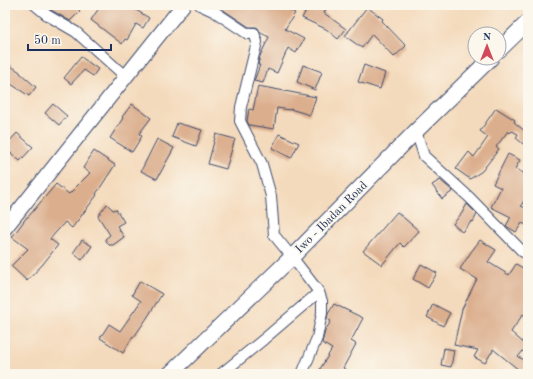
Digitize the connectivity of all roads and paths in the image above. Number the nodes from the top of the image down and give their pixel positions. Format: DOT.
graph roads {
  1 [pos="35,5"];
  2 [pos="183,5"];
  3 [pos="200,5"];
  4 [pos="528,22"];
  5 [pos="507,42"];
  6 [pos="483,66"];
  7 [pos="126,77"];
  8 [pos="416,131"];
  9 [pos="5,228"];
  10 [pos="523,252"];
  11 [pos="292,257"];
  12 [pos="319,292"];
  13 [pos="170,374"];
  14 [pos="221,374"];
  15 [pos="302,374"];
  1 -- 7 [label="street"];
  2 -- 7 [label="street"];
  3 -- 11 [label="street"];
  4 -- 5 [label="main road"];
  6 -- 8 [label="main road, Iwo - Ibadan Road"];
  7 -- 9 [label="street"];
  8 -- 10 [label="street"];
  8 -- 11 [label="main road, Iwo - Ibadan Road"];
  11 -- 12 [label="street"];
  11 -- 13 [label="main road, Iwo - Ibadan Road"];
  12 -- 14 [label="street"];
  12 -- 15 [label="street"];
}
